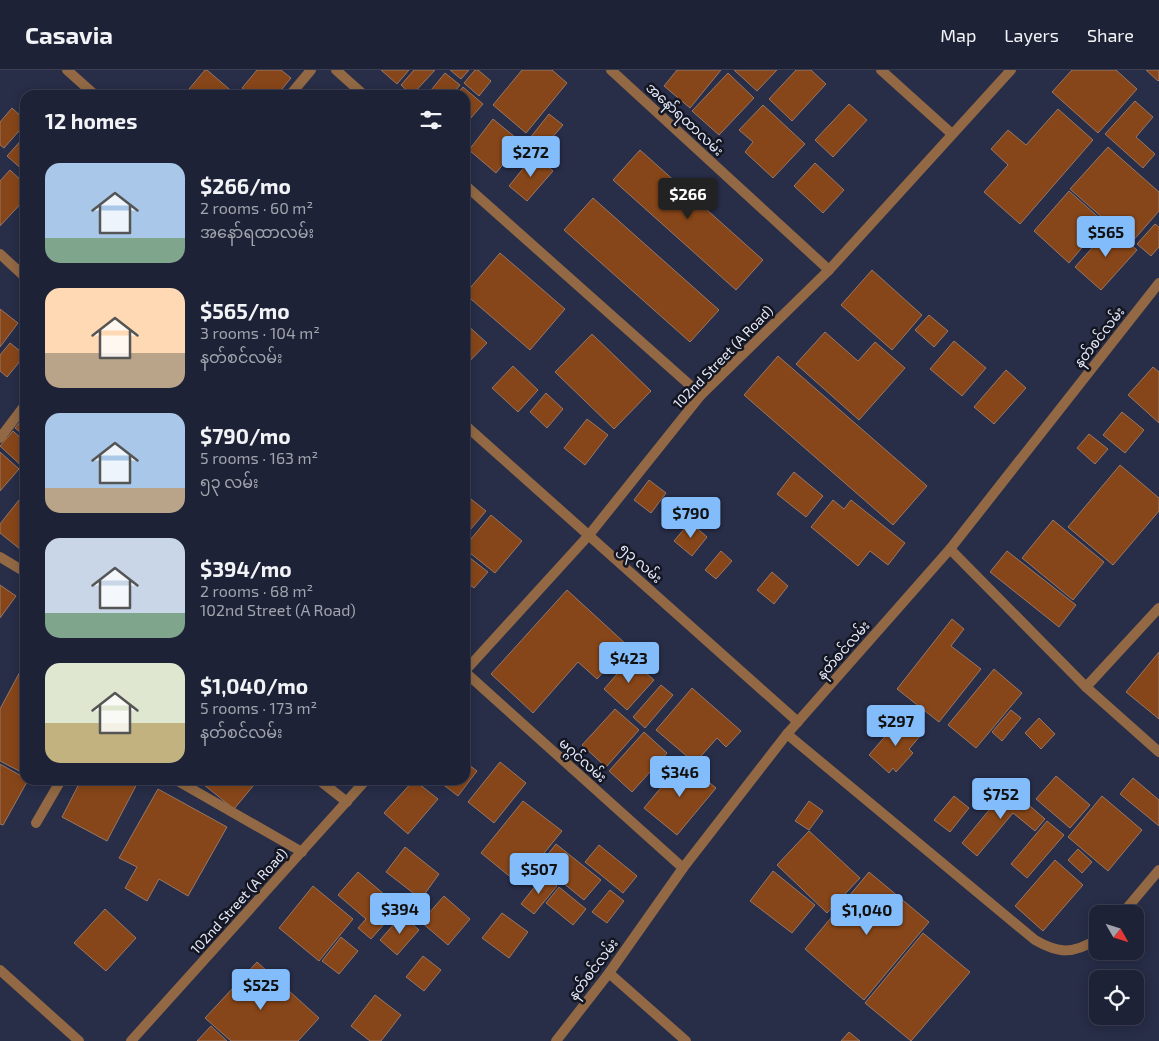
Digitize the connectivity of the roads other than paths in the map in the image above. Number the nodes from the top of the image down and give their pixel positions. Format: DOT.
graph roads {
  1 [pos="67,70"];
  2 [pos="311,70"];
  3 [pos="336,70"];
  4 [pos="612,70"];
  5 [pos="881,70"];
  6 [pos="1011,70"];
  7 [pos="89,90"];
  8 [pos="294,90"];
  9 [pos="358,90"];
  10 [pos="952,134"];
  11 [pos="470,189"];
  12 [pos="0,254"];
  13 [pos="828,270"];
  14 [pos="20,272"];
  15 [pos="1159,283"];
  16 [pos="701,395"];
  17 [pos="20,412"];
  18 [pos="470,429"];
  19 [pos="0,438"];
  20 [pos="589,535"];
  21 [pos="950,549"];
  22 [pos="0,557"];
  23 [pos="20,569"];
  24 [pos="1159,608"];
  25 [pos="470,666"];
  26 [pos="470,675"];
  27 [pos="1086,687"];
  28 [pos="798,722"];
  29 [pos="787,734"];
  30 [pos="1159,752"];
  31 [pos="58,785"];
  32 [pos="185,785"];
  33 [pos="325,785"];
  34 [pos="362,785"];
  35 [pos="347,802"];
  36 [pos="36,823"];
  37 [pos="302,852"];
  38 [pos="684,868"];
  39 [pos="1159,870"];
  40 [pos="1130,905"];
  41 [pos="1089,944"];
  42 [pos="0,970"];
  43 [pos="609,973"];
  44 [pos="79,1041"];
  45 [pos="131,1041"];
  46 [pos="556,1041"];
  47 [pos="686,1041"];
  1 -- 7 [label="street"];
  2 -- 8 [label="street"];
  3 -- 9 [label="street"];
  4 -- 13 [label="street, အနော်ရထာလမ်း"];
  5 -- 10 [label="street"];
  6 -- 10 [label="street, 102nd Street (A Road)"];
  10 -- 13 [label="street, 102nd Street (A Road)"];
  11 -- 16 [label="street"];
  12 -- 14 [label="street"];
  13 -- 16 [label="street, 102nd Street (A Road)"];
  15 -- 21 [label="street, နတ်စင်လမ်း"];
  16 -- 20 [label="street, 102nd Street (A Road)"];
  17 -- 19 [label="street"];
  18 -- 20 [label="street, ၅၃ လမ်း"];
  20 -- 25 [label="street, 102nd Street (A Road)"];
  20 -- 28 [label="street, ၅၃ လမ်း"];
  21 -- 27 [label="street"];
  21 -- 28 [label="street, နတ်စင်လမ်း"];
  22 -- 23 [label="street"];
  24 -- 27 [label="street"];
  26 -- 38 [label="street, မဂ္ဂင်လမ်း"];
  27 -- 30 [label="street"];
  28 -- 29 [label="street, နတ်စင်လမ်း"];
  29 -- 38 [label="street, နတ်စင်လမ်း"];
  29 -- 41 [label="street"];
  31 -- 36 [label="street"];
  32 -- 37 [label="street"];
  33 -- 35 [label="street"];
  34 -- 35 [label="street, 102nd Street (A Road)"];
  35 -- 37 [label="street, 102nd Street (A Road)"];
  37 -- 45 [label="street, 102nd Street (A Road)"];
  38 -- 43 [label="street, နတ်စင်လမ်း"];
  39 -- 40 [label="street"];
  42 -- 44 [label="street"];
  43 -- 46 [label="street, နတ်စင်လမ်း"];
  43 -- 47 [label="street"];
}
